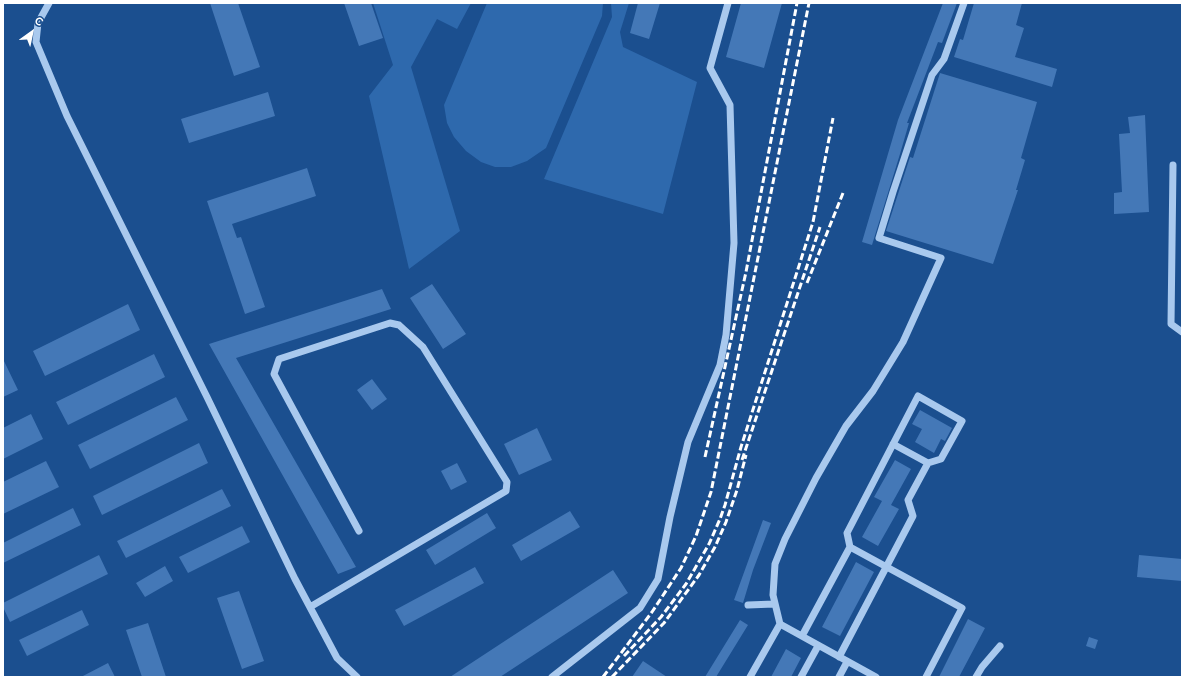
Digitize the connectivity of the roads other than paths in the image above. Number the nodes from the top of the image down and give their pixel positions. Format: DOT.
graph roads {
  1 [pos="48,3"];
  2 [pos="728,3"];
  3 [pos="964,3"];
  4 [pos="1173,165"];
  5 [pos="1182,332"];
  6 [pos="893,444"];
  7 [pos="928,463"];
  8 [pos="359,531"];
  9 [pos="850,547"];
  10 [pos="886,567"];
  11 [pos="774,604"];
  12 [pos="748,605"];
  13 [pos="310,607"];
  14 [pos="780,624"];
  15 [pos="802,636"];
  16 [pos="818,646"];
  17 [pos="1000,646"];
  18 [pos="839,657"];
  19 [pos="847,662"];
  20 [pos="357,677"];
  21 [pos="552,677"];
  22 [pos="750,677"];
  23 [pos="801,677"];
  24 [pos="839,677"];
  25 [pos="876,677"];
  26 [pos="926,677"];
  27 [pos="976,677"];
  1 -- 13 [label="street"];
  2 -- 21 [label="street"];
  3 -- 11 [label="street"];
  4 -- 5 [label="street"];
  6 -- 7 [label="street"];
  6 -- 7 [label="street"];
  6 -- 9 [label="street"];
  7 -- 10 [label="street"];
  8 -- 13 [label="street"];
  9 -- 10 [label="street"];
  9 -- 15 [label="street"];
  10 -- 18 [label="street"];
  10 -- 26 [label="street"];
  11 -- 12 [label="street"];
  11 -- 14 [label="street"];
  13 -- 20 [label="street"];
  14 -- 15 [label="street"];
  14 -- 22 [label="street"];
  15 -- 16 [label="street"];
  16 -- 18 [label="street"];
  16 -- 23 [label="street"];
  17 -- 27 [label="street"];
  18 -- 19 [label="street"];
  19 -- 24 [label="street"];
  19 -- 25 [label="street"];
}
